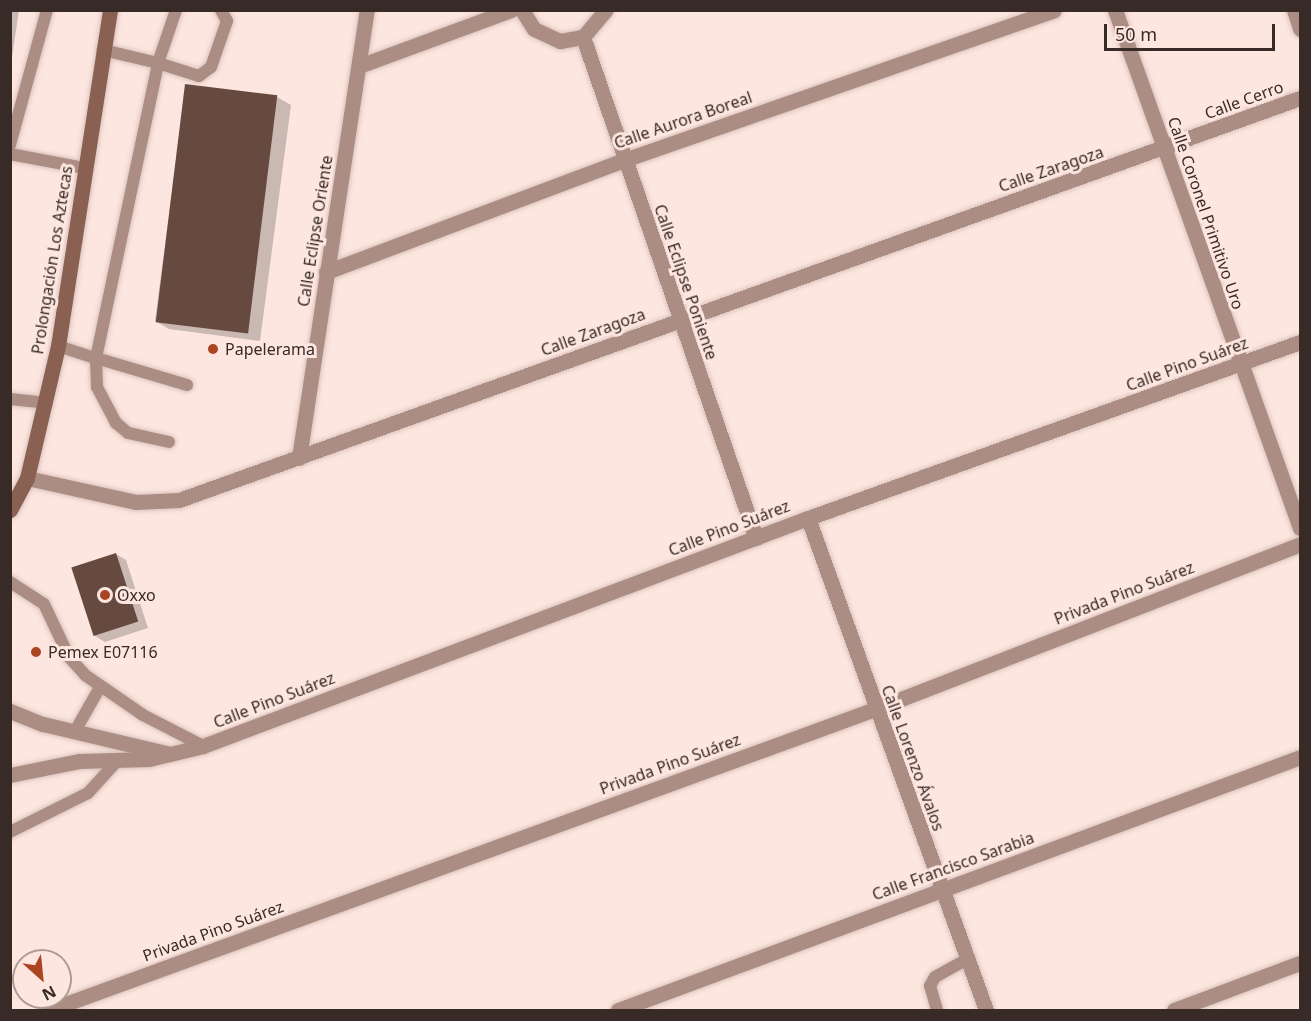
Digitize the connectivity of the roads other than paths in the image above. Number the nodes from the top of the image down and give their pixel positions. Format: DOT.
graph roads {
  1 [pos="47,10"];
  2 [pos="110,10"];
  3 [pos="176,10"];
  4 [pos="221,10"];
  5 [pos="367,10"];
  6 [pos="511,10"];
  7 [pos="522,10"];
  8 [pos="606,10"];
  9 [pos="1054,10"];
  10 [pos="1115,10"];
  11 [pos="1294,10"];
  12 [pos="1300,29"];
  13 [pos="583,37"];
  14 [pos="103,50"];
  15 [pos="158,63"];
  16 [pos="359,66"];
  17 [pos="1300,98"];
  18 [pos="10,145"];
  19 [pos="1166,147"];
  20 [pos="10,154"];
  21 [pos="624,160"];
  22 [pos="84,168"];
  23 [pos="326,272"];
  24 [pos="680,320"];
  25 [pos="1300,342"];
  26 [pos="58,346"];
  27 [pos="96,358"];
  28 [pos="1238,365"];
  29 [pos="187,385"];
  30 [pos="10,399"];
  31 [pos="47,403"];
  32 [pos="169,442"];
  33 [pos="299,458"];
  34 [pos="27,478"];
  35 [pos="10,510"];
  36 [pos="808,518"];
  37 [pos="1300,528"];
  38 [pos="756,538"];
  39 [pos="1300,544"];
  40 [pos="10,582"];
  41 [pos="100,687"];
  42 [pos="875,709"];
  43 [pos="10,711"];
  44 [pos="74,733"];
  45 [pos="203,746"];
  46 [pos="173,755"];
  47 [pos="1300,757"];
  48 [pos="117,761"];
  49 [pos="10,775"];
  50 [pos="10,832"];
  51 [pos="941,889"];
  52 [pos="967,959"];
  53 [pos="1300,963"];
  54 [pos="49,1011"];
  55 [pos="618,1011"];
  56 [pos="937,1011"];
  57 [pos="986,1011"];
  58 [pos="1174,1011"];
  1 -- 18 [label="lane"];
  2 -- 14 [label="main road, Prolongación Los Aztecas"];
  3 -- 15 [label="lane"];
  4 -- 15 [label="lane"];
  5 -- 16 [label="street, Calle Eclipse Oriente"];
  6 -- 16 [label="street"];
  7 -- 13 [label="street"];
  8 -- 13 [label="street"];
  9 -- 21 [label="street, Calle Aurora Boreal"];
  10 -- 19 [label="street, Calle Coronel Primitivo Uro"];
  11 -- 12 [label="street"];
  13 -- 21 [label="street, Calle Eclipse Poniente"];
  14 -- 15 [label="lane"];
  14 -- 22 [label="main road, Prolongación Los Aztecas"];
  15 -- 27 [label="lane"];
  16 -- 23 [label="street, Calle Eclipse Oriente"];
  17 -- 19 [label="street, Calle Cerro"];
  19 -- 24 [label="street, Calle Zaragoza"];
  19 -- 28 [label="street, Calle Coronel Primitivo Uro"];
  20 -- 22 [label="lane"];
  21 -- 23 [label="street, Calle Aurora Boreal"];
  21 -- 24 [label="street, Calle Eclipse Poniente"];
  22 -- 26 [label="main road, Prolongación Los Aztecas"];
  23 -- 33 [label="street, Calle Eclipse Oriente"];
  24 -- 33 [label="street, Calle Zaragoza"];
  24 -- 38 [label="street, Calle Eclipse Poniente"];
  25 -- 28 [label="street, Calle Pino Suárez"];
  26 -- 27 [label="lane"];
  26 -- 31 [label="main road, Prolongación Los Aztecas"];
  27 -- 29 [label="lane"];
  27 -- 32 [label="lane"];
  28 -- 36 [label="street, Calle Pino Suárez"];
  28 -- 37 [label="street, Calle Coronel Primitivo Uro"];
  30 -- 31 [label="lane"];
  31 -- 34 [label="main road, Prolongación Los Aztecas"];
  33 -- 34 [label="street, Calle Zaragoza"];
  34 -- 35 [label="main road, Prolongación Los Aztecas"];
  36 -- 38 [label="street, Calle Pino Suárez"];
  36 -- 42 [label="street, Calle Lorenzo Ávalos"];
  38 -- 45 [label="street, Calle Pino Suárez"];
  39 -- 42 [label="street, Privada Pino Suárez"];
  40 -- 41 [label="lane"];
  41 -- 44 [label="lane"];
  41 -- 45 [label="lane"];
  42 -- 51 [label="street, Calle Lorenzo Ávalos"];
  42 -- 54 [label="street, Privada Pino Suárez"];
  43 -- 44 [label="street, Calle Pino Suárez"];
  44 -- 46 [label="street, Calle Pino Suárez"];
  45 -- 46 [label="street, Calle Pino Suárez"];
  46 -- 48 [label="street, Calle Pino Suárez"];
  47 -- 51 [label="street, Calle Francisco Sarabia"];
  48 -- 49 [label="street, Calle Pino Suárez"];
  48 -- 50 [label="lane"];
  51 -- 52 [label="street, Calle Lorenzo Ávalos"];
  51 -- 55 [label="street, Calle Francisco Sarabia"];
  52 -- 56 [label="lane"];
  52 -- 57 [label="street, Calle Lorenzo Ávalos"];
  53 -- 58 [label="street"];
}
